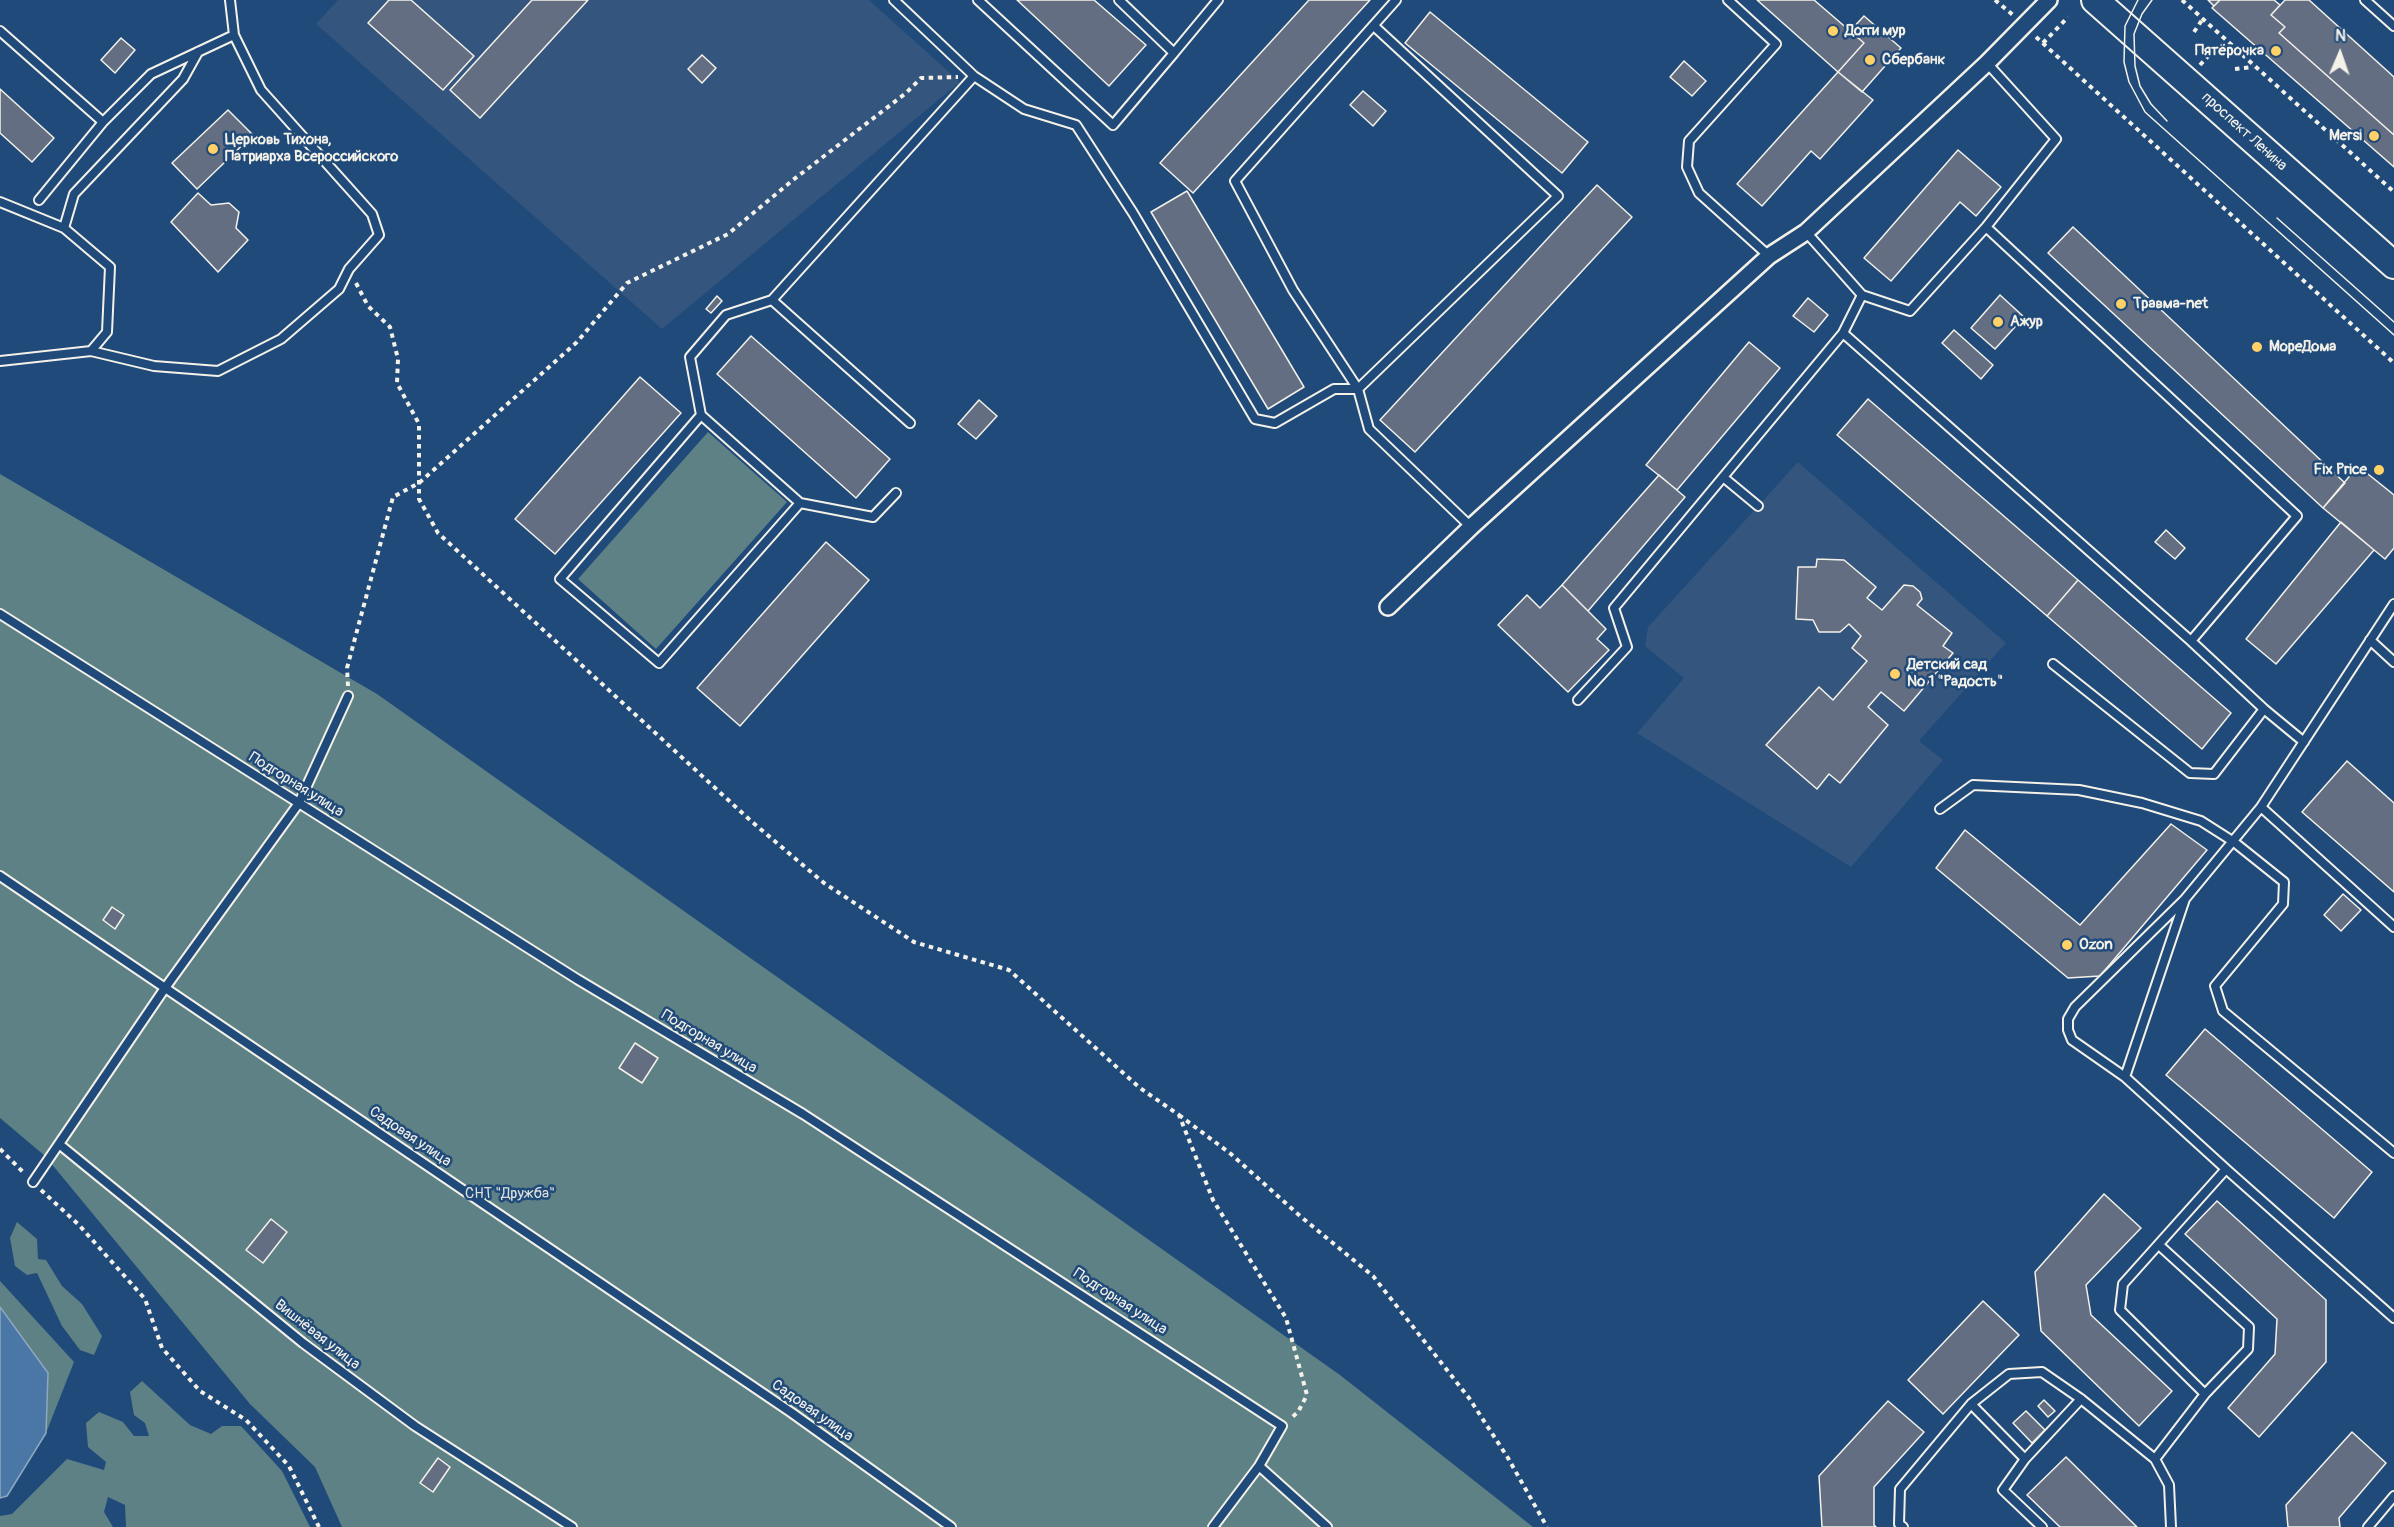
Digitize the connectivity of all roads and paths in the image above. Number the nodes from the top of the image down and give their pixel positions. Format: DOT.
graph roads {
  1 [pos="230,0"];
  2 [pos="894,0"];
  3 [pos="978,0"];
  4 [pos="1119,0"];
  5 [pos="1218,0"];
  6 [pos="1396,0"];
  7 [pos="1728,0"];
  8 [pos="1995,0"];
  9 [pos="2049,0"];
  10 [pos="2095,0"];
  11 [pos="2182,0"];
  12 [pos="2365,0"];
  13 [pos="2068,17"];
  14 [pos="2202,20"];
  15 [pos="2024,25"];
  16 [pos="2394,26"];
  17 [pos="1375,27"];
  18 [pos="0,31"];
  19 [pos="2194,32"];
  20 [pos="234,35"];
  21 [pos="2043,43"];
  22 [pos="198,52"];
  23 [pos="1174,53"];
  24 [pos="1987,63"];
  25 [pos="2254,67"];
  26 [pos="2235,69"];
  27 [pos="974,76"];
  28 [pos="103,122"];
  29 [pos="2394,192"];
  30 [pos="39,200"];
  31 [pos="0,202"];
  32 [pos="1986,227"];
  33 [pos="64,228"];
  34 [pos="1806,232"];
  35 [pos="1769,256"];
  36 [pos="2394,265"];
  37 [pos="349,269"];
  38 [pos="1862,295"];
  39 [pos="772,300"];
  40 [pos="1843,333"];
  41 [pos="91,351"];
  42 [pos="0,361"];
  43 [pos="2394,363"];
  44 [pos="1358,389"];
  45 [pos="701,415"];
  46 [pos="910,423"];
  47 [pos="1723,477"];
  48 [pos="419,483"];
  49 [pos="896,493"];
  50 [pos="800,503"];
  51 [pos="1758,506"];
  52 [pos="1471,528"];
  53 [pos="2394,604"];
  54 [pos="1388,607"];
  55 [pos="0,614"];
  56 [pos="2370,640"];
  57 [pos="2191,641"];
  58 [pos="2394,662"];
  59 [pos="2054,664"];
  60 [pos="348,696"];
  61 [pos="1578,700"];
  62 [pos="2264,709"];
  63 [pos="2304,742"];
  64 [pos="299,803"];
  65 [pos="2261,807"];
  66 [pos="1940,810"];
  67 [pos="2234,842"];
  68 [pos="0,876"];
  69 [pos="2185,899"];
  70 [pos="2394,927"];
  71 [pos="165,988"];
  72 [pos="2125,1077"];
  73 [pos="1179,1115"];
  74 [pos="59,1144"];
  75 [pos="0,1149"];
  76 [pos="2394,1154"];
  77 [pos="2226,1169"];
  78 [pos="33,1182"];
  79 [pos="2159,1245"];
  80 [pos="2394,1318"];
  81 [pos="2205,1394"];
  82 [pos="2081,1399"];
  83 [pos="1971,1404"];
  84 [pos="1282,1426"];
  85 [pos="2025,1459"];
  86 [pos="2155,1459"];
  87 [pos="1258,1466"];
  88 [pos="2394,1496"];
  89 [pos="319,1527"];
  90 [pos="572,1527"];
  91 [pos="951,1527"];
  92 [pos="1213,1527"];
  93 [pos="1327,1527"];
  94 [pos="1547,1527"];
  95 [pos="1903,1527"];
  96 [pos="2042,1527"];
  97 [pos="2171,1527"];
  98 [pos="2368,1527"];
  1 -- 20 [label="lane"];
  2 -- 27 [label="lane"];
  3 -- 23 [label="lane"];
  4 -- 23 [label="lane"];
  5 -- 23 [label="lane"];
  6 -- 17 [label="lane"];
  7 -- 35 [label="lane"];
  8 -- 15 [label="path"];
  9 -- 15 [label="street"];
  10 -- 36 [label="main road, проспект Ленина"];
  11 -- 14 [label="path"];
  12 -- 16 [label="lane"];
  13 -- 21 [label="path"];
  14 -- 19 [label="path"];
  14 -- 25 [label="path"];
  15 -- 21 [label="path"];
  15 -- 24 [label="street"];
  17 -- 44 [label="lane"];
  17 -- 44 [label="lane"];
  18 -- 28 [label="lane"];
  20 -- 22 [label="lane"];
  20 -- 37 [label="lane"];
  21 -- 43 [label="path"];
  22 -- 28 [label="lane"];
  22 -- 33 [label="lane"];
  24 -- 32 [label="lane"];
  24 -- 34 [label="street"];
  25 -- 26 [label="path"];
  25 -- 29 [label="path"];
  27 -- 39 [label="lane"];
  27 -- 44 [label="lane"];
  27 -- 48 [label="path"];
  28 -- 30 [label="lane"];
  31 -- 33 [label="lane"];
  32 -- 38 [label="lane"];
  32 -- 57 [label="lane"];
  33 -- 41 [label="lane"];
  34 -- 35 [label="street"];
  34 -- 38 [label="lane"];
  35 -- 52 [label="street"];
  37 -- 41 [label="lane"];
  37 -- 48 [label="path"];
  38 -- 40 [label="lane"];
  39 -- 45 [label="lane"];
  39 -- 46 [label="lane"];
  40 -- 47 [label="lane"];
  40 -- 57 [label="lane"];
  41 -- 42 [label="lane"];
  44 -- 52 [label="lane"];
  45 -- 50 [label="lane"];
  45 -- 50 [label="lane"];
  47 -- 51 [label="lane"];
  47 -- 61 [label="lane"];
  48 -- 60 [label="path"];
  48 -- 73 [label="path"];
  49 -- 50 [label="lane"];
  52 -- 54 [label="street"];
  53 -- 56 [label="lane"];
  55 -- 64 [label="lane, Подгорная улица"];
  56 -- 58 [label="lane"];
  56 -- 63 [label="lane"];
  57 -- 62 [label="lane"];
  59 -- 62 [label="lane"];
  60 -- 64 [label="lane"];
  62 -- 63 [label="lane"];
  63 -- 65 [label="lane"];
  64 -- 71 [label="lane"];
  64 -- 84 [label="lane, Подгорная улица"];
  65 -- 67 [label="lane"];
  65 -- 70 [label="lane"];
  66 -- 67 [label="lane"];
  67 -- 69 [label="lane"];
  67 -- 76 [label="lane"];
  68 -- 71 [label="lane, Садовая улица"];
  69 -- 72 [label="lane"];
  69 -- 72 [label="lane"];
  71 -- 74 [label="lane"];
  71 -- 91 [label="lane, Садовая улица"];
  72 -- 77 [label="lane"];
  73 -- 84 [label="path"];
  73 -- 94 [label="path"];
  74 -- 78 [label="lane"];
  74 -- 90 [label="lane, Вишнёвая улица"];
  75 -- 78 [label="path"];
  77 -- 79 [label="lane"];
  77 -- 80 [label="lane"];
  78 -- 89 [label="path"];
  79 -- 81 [label="lane"];
  79 -- 81 [label="lane"];
  81 -- 86 [label="lane"];
  82 -- 83 [label="lane"];
  82 -- 85 [label="lane"];
  82 -- 86 [label="lane"];
  83 -- 85 [label="lane"];
  83 -- 95 [label="lane"];
  84 -- 87 [label="lane"];
  85 -- 96 [label="lane"];
  86 -- 97 [label="lane"];
  87 -- 92 [label="lane"];
  87 -- 93 [label="lane"];
  88 -- 98 [label="lane"];
}
